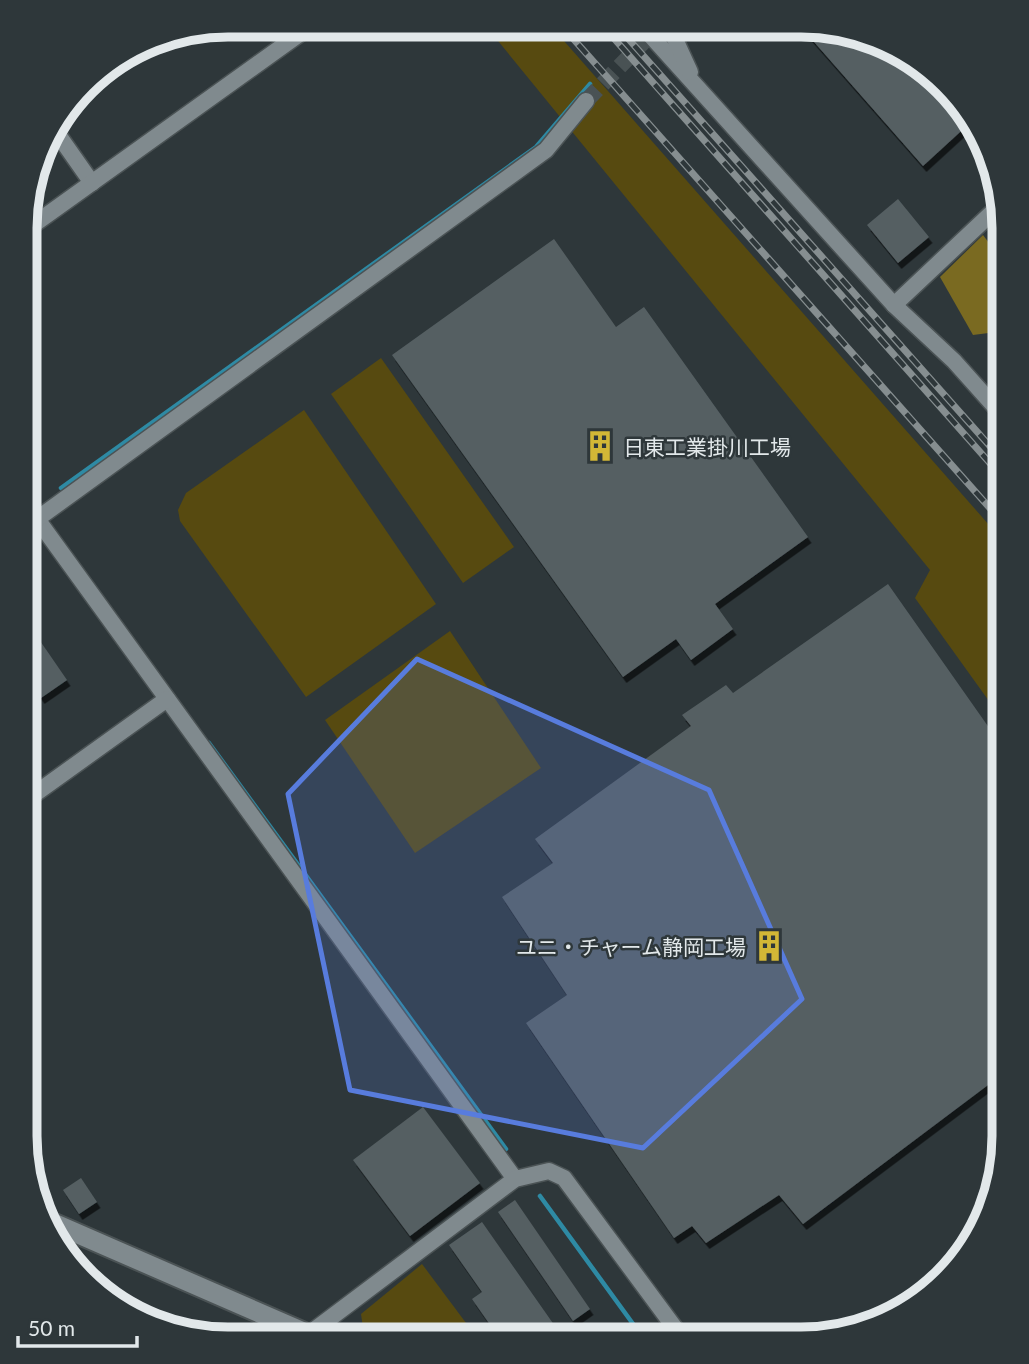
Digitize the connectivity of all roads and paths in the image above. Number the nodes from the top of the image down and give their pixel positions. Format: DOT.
graph roads {
  1 [pos="295,37"];
  2 [pos="652,37"];
  3 [pos="673,37"];
  4 [pos="697,87"];
  5 [pos="586,101"];
  6 [pos="60,137"];
  7 [pos="92,183"];
  8 [pos="991,213"];
  9 [pos="37,222"];
  10 [pos="894,305"];
  11 [pos="992,404"];
  12 [pos="37,519"];
  13 [pos="37,530"];
  14 [pos="167,699"];
  15 [pos="37,793"];
  16 [pos="514,1179"];
  17 [pos="59,1226"];
  18 [pos="288,1327"];
  19 [pos="320,1327"];
  20 [pos="674,1327"];
  1 -- 7 [label="street"];
  2 -- 4 [label="street"];
  3 -- 4 [label="street"];
  4 -- 10 [label="street"];
  5 -- 12 [label="street"];
  6 -- 7 [label="street"];
  7 -- 9 [label="street"];
  8 -- 10 [label="street"];
  10 -- 11 [label="street"];
  13 -- 14 [label="street"];
  14 -- 15 [label="street"];
  14 -- 16 [label="street"];
  16 -- 19 [label="street"];
  16 -- 20 [label="street"];
  17 -- 18 [label="street"];
}
